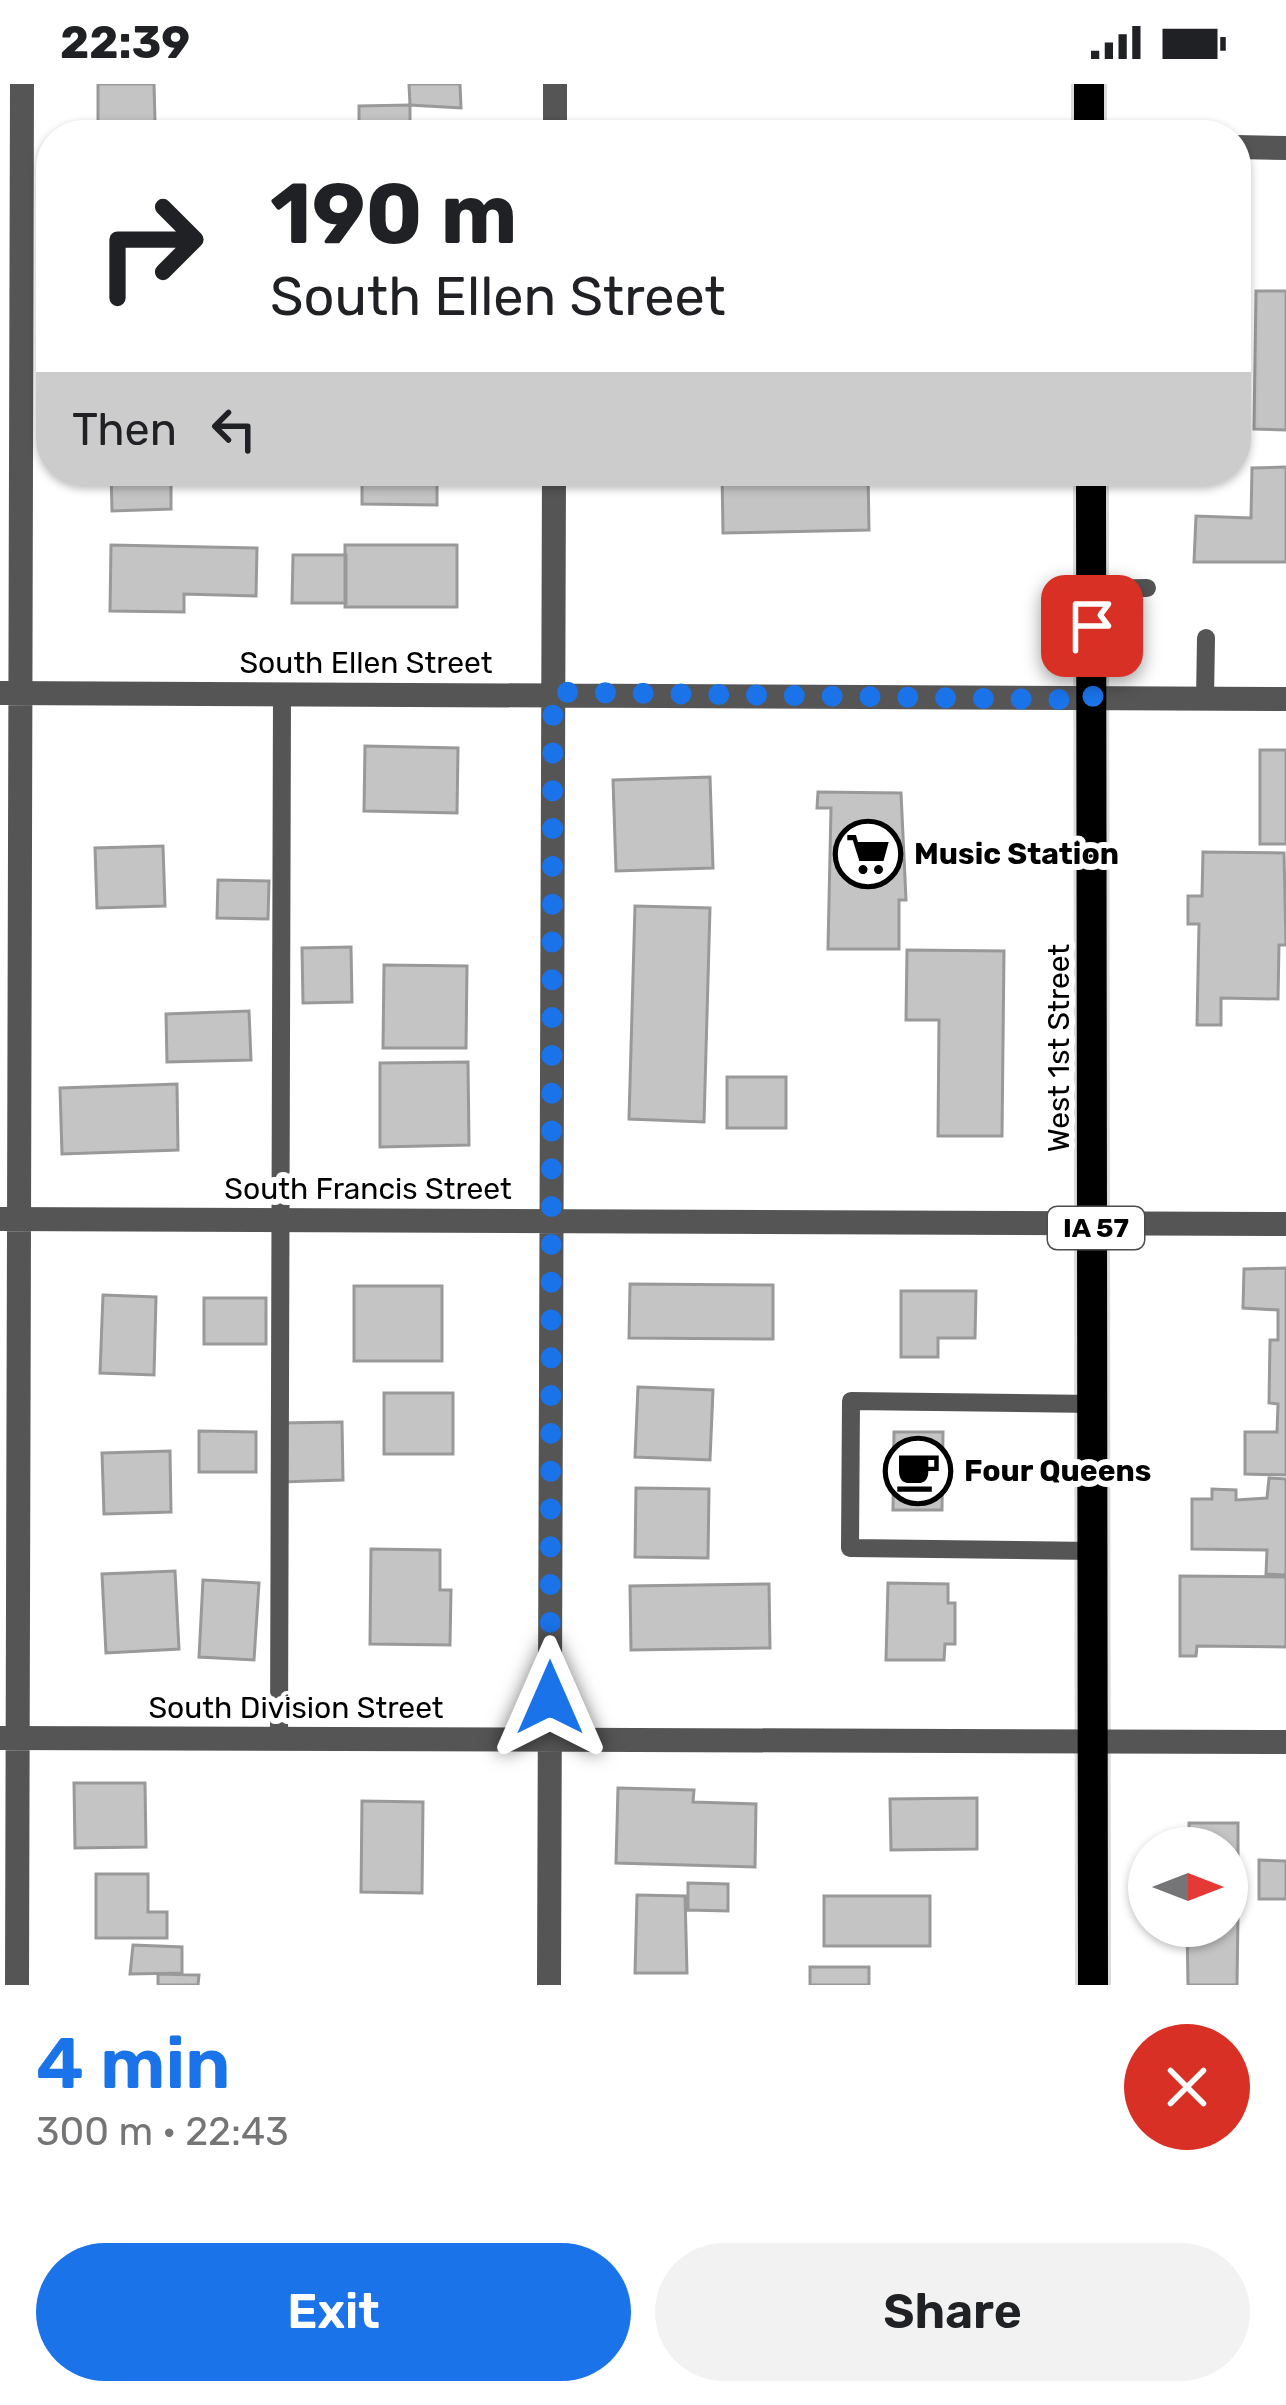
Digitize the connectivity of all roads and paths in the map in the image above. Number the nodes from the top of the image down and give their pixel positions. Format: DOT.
graph roads {
  1 [pos="22,84"];
  2 [pos="555,84"];
  3 [pos="1089,84"];
  4 [pos="555,120"];
  5 [pos="1089,120"];
  6 [pos="1251,147"];
  7 [pos="1286,148"];
  8 [pos="554,486"];
  9 [pos="1091,486"];
  10 [pos="1147,588"];
  11 [pos="1091,589"];
  12 [pos="1206,638"];
  13 [pos="553,692"];
  14 [pos="10,693"];
  15 [pos="282,693"];
  16 [pos="1205,699"];
  17 [pos="1286,699"];
  18 [pos="1093,700"];
  19 [pos="552,1218"];
  20 [pos="281,1219"];
  21 [pos="9,1220"];
  22 [pos="1096,1222"];
  23 [pos="1286,1224"];
  24 [pos="1096,1404"];
  25 [pos="1095,1551"];
  26 [pos="550,1737"];
  27 [pos="9,1738"];
  28 [pos="279,1738"];
  29 [pos="1095,1742"];
  30 [pos="1286,1742"];
  31 [pos="17,1985"];
  32 [pos="549,1985"];
  33 [pos="1093,1985"];
  1 -- 14 [label="street"];
  2 -- 4 [label="street"];
  3 -- 5 [label="main road"];
  6 -- 7 [label="street"];
  8 -- 13 [label="street"];
  9 -- 11 [label="main road, West 1st Street / IA 57"];
  10 -- 11 [label="lane"];
  11 -- 18 [label="main road, West 1st Street / IA 57"];
  12 -- 16 [label="lane"];
  13 -- 15 [label="street, South Ellen Street"];
  13 -- 18 [label="street, South Ellen Street"];
  13 -- 19 [label="street"];
  14 -- 15 [label="street, South Ellen Street"];
  14 -- 21 [label="street"];
  15 -- 20 [label="lane"];
  16 -- 17 [label="street, South Ellen Street"];
  16 -- 18 [label="street, South Ellen Street"];
  18 -- 22 [label="main road, West 1st Street / IA 57"];
  19 -- 20 [label="street, South Francis Street"];
  19 -- 22 [label="street, South Francis Street"];
  19 -- 26 [label="street"];
  20 -- 21 [label="street, South Francis Street"];
  20 -- 28 [label="lane"];
  21 -- 27 [label="street"];
  22 -- 23 [label="street, South Francis Street"];
  22 -- 24 [label="main road, West 1st Street / IA 57"];
  24 -- 25 [label="main road, West 1st Street / IA 57"];
  24 -- 25 [label="lane"];
  25 -- 29 [label="main road, West 1st Street / IA 57"];
  26 -- 28 [label="street, South Division Street"];
  26 -- 29 [label="street, South Division Street"];
  26 -- 32 [label="street"];
  27 -- 28 [label="street, South Division Street"];
  27 -- 31 [label="street"];
  29 -- 30 [label="street, South Division Street"];
  29 -- 33 [label="main road, West 1st Street / IA 57"];
}
